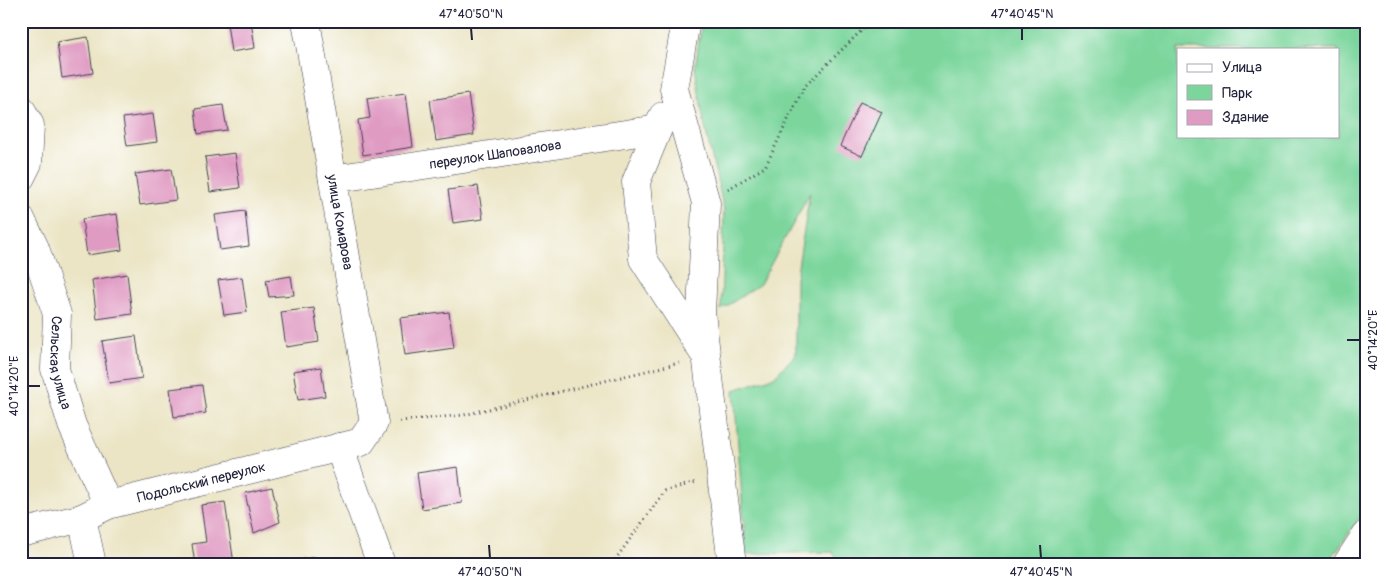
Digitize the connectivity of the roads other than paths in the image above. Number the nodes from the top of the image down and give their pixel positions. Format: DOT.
graph roads {
  1 [pos="306,21"];
  2 [pos="686,21"];
  3 [pos="674,89"];
  4 [pos="21,109"];
  5 [pos="658,128"];
  6 [pos="21,177"];
  7 [pos="333,180"];
  8 [pos="21,219"];
  9 [pos="706,357"];
  10 [pos="374,423"];
  11 [pos="339,448"];
  12 [pos="108,504"];
  13 [pos="82,518"];
  14 [pos="21,533"];
  15 [pos="1366,535"];
  16 [pos="92,564"];
  17 [pos="381,564"];
  18 [pos="732,564"];
  19 [pos="1347,564"];
  1 -- 7 [label="street, улица Комарова"];
  2 -- 3 [label="street"];
  3 -- 5 [label="street"];
  3 -- 9 [label="street"];
  4 -- 6 [label="street"];
  5 -- 7 [label="street, переулок Шаповалова"];
  5 -- 9 [label="street"];
  7 -- 10 [label="street, улица Комарова"];
  8 -- 12 [label="street, Сельская улица"];
  9 -- 18 [label="street"];
  10 -- 11 [label="street, Подольский переулок"];
  11 -- 12 [label="street, Подольский переулок"];
  11 -- 17 [label="street"];
  12 -- 13 [label="street, Подольский переулок"];
  13 -- 14 [label="street, Подольский переулок"];
  13 -- 16 [label="street"];
  15 -- 19 [label="street"];
}
